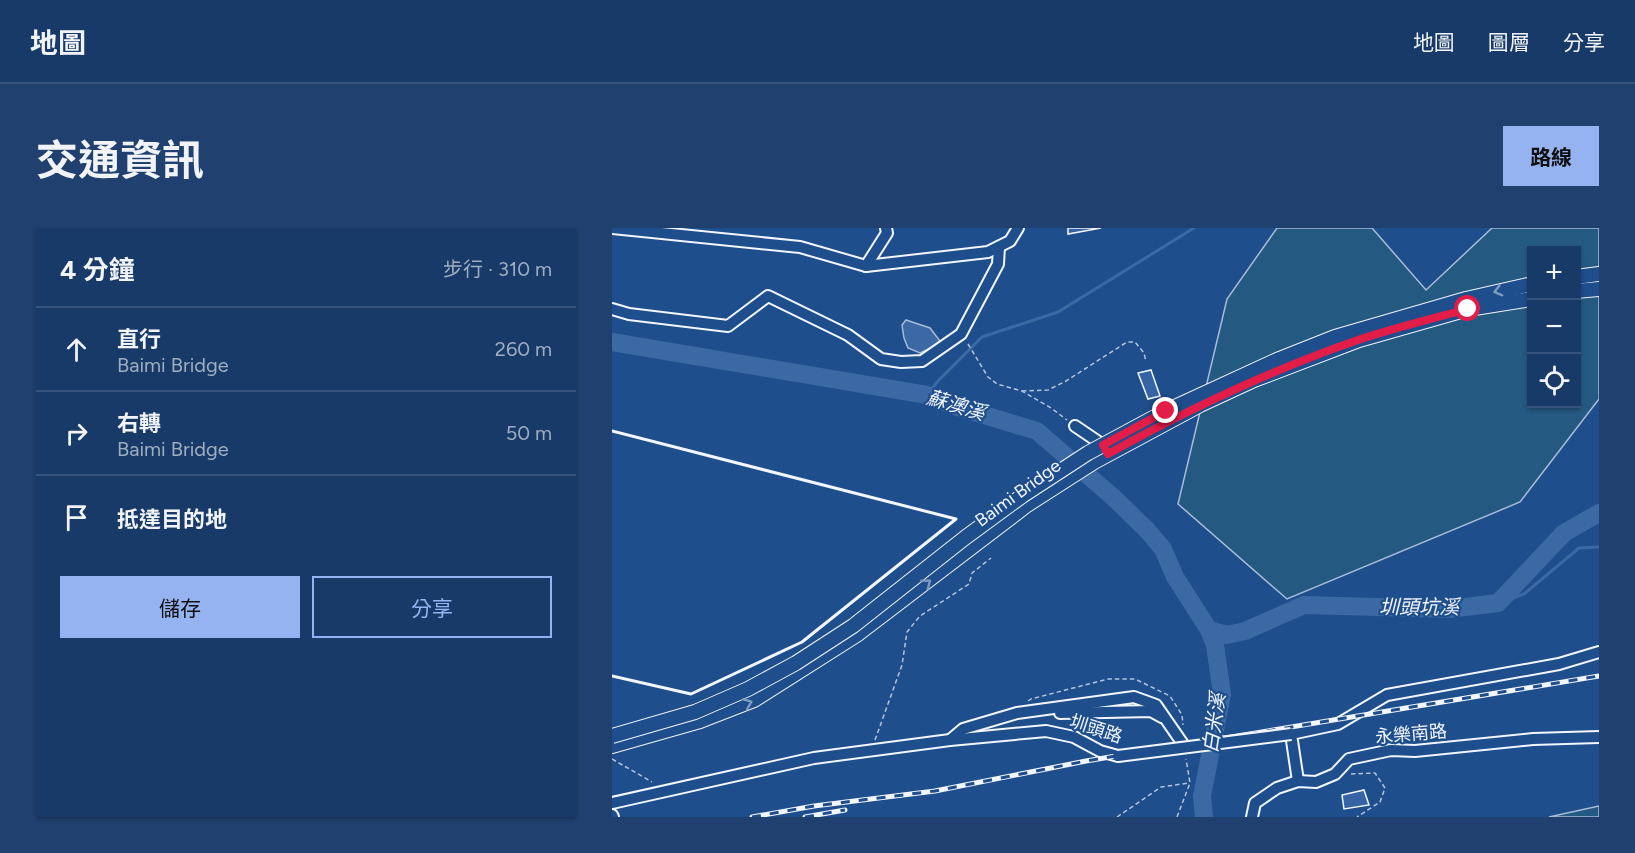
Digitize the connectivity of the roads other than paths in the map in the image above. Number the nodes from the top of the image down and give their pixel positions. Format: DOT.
graph roads {
  1 [pos="612,228"];
  2 [pos="886,228"];
  3 [pos="1018,228"];
  4 [pos="999,247"];
  5 [pos="866,266"];
  6 [pos="1527,286"];
  7 [pos="1599,291"];
  8 [pos="1581,292"];
  9 [pos="1527,299"];
  10 [pos="1467,304"];
  11 [pos="612,309"];
  12 [pos="1075,426"];
  13 [pos="1106,449"];
  14 [pos="1599,652"];
  15 [pos="1291,734"];
  16 [pos="612,736"];
  17 [pos="1599,737"];
  18 [pos="950,740"];
  19 [pos="612,746"];
  20 [pos="1185,747"];
  21 [pos="1298,781"];
  22 [pos="612,803"];
  23 [pos="1252,817"];
  1 -- 5 [label="street"];
  2 -- 5 [label="street"];
  3 -- 4 [label="street"];
  4 -- 5 [label="street"];
  4 -- 11 [label="street"];
  6 -- 10 [label="main road, one-way"];
  7 -- 8 [label="main road"];
  9 -- 10 [label="main road"];
  10 -- 13 [label="main road, Baimi Bridge, bridge"];
  12 -- 13 [label="street"];
  13 -- 16 [label="main road, Baimi Bridge, bridge"];
  19 -- 13 [label="main road, Baimi Bridge, one-way"];
  14 -- 15 [label="street, 圳頭路"];
  15 -- 18 [label="street, 圳頭路, bridge"];
  15 -- 21 [label="street"];
  17 -- 21 [label="street, 永樂南路"];
  18 -- 20 [label="street"];
  18 -- 22 [label="street, 圳頭路"];
  21 -- 23 [label="street, 永樂南路"];
}
